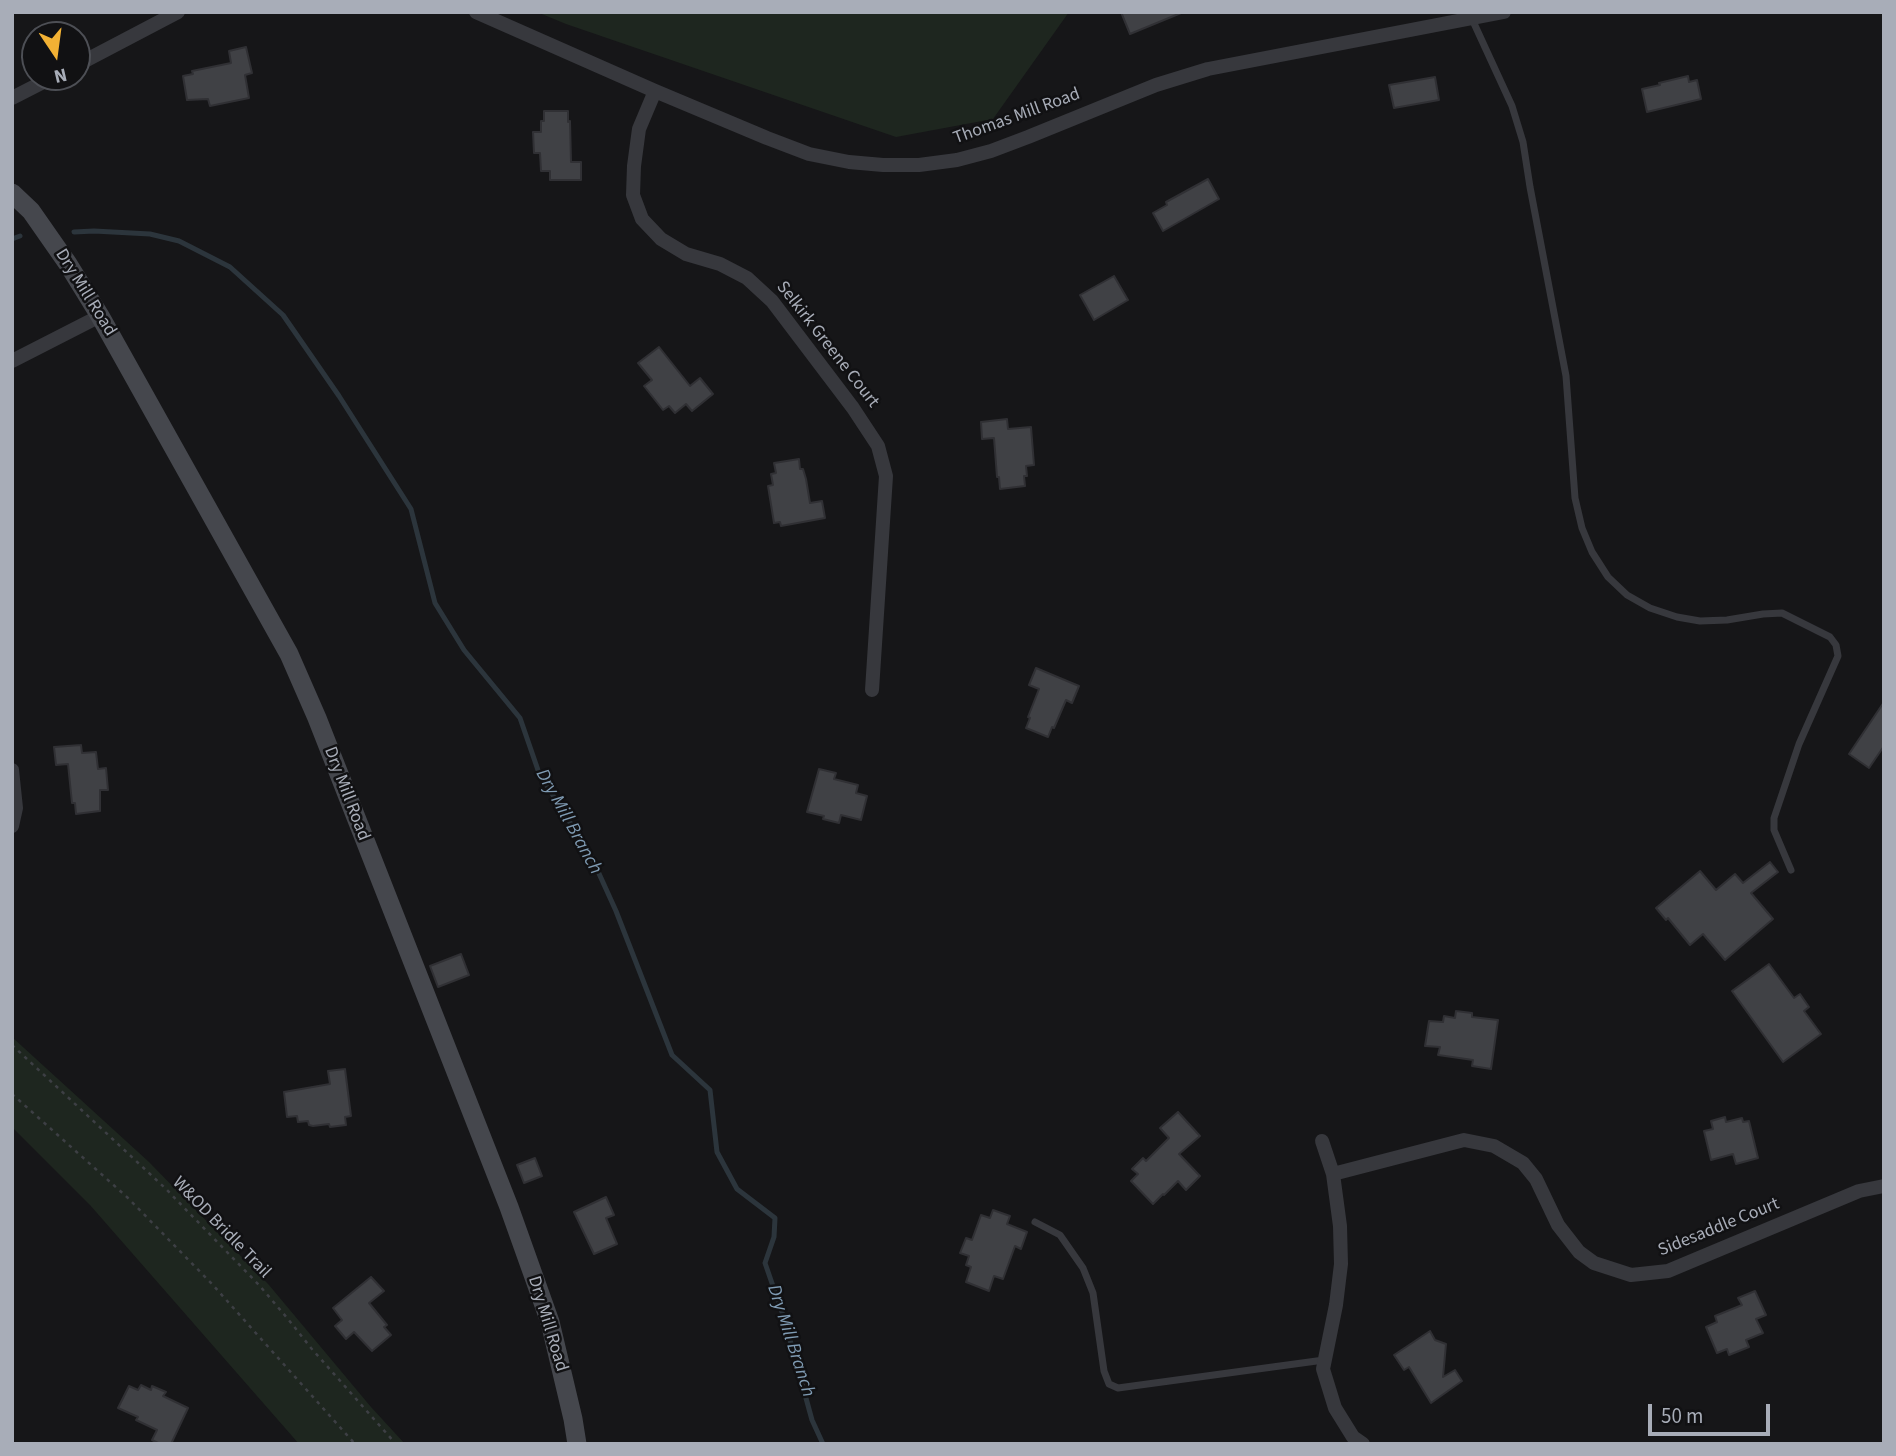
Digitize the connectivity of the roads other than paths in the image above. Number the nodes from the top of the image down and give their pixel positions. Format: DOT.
graph roads {
  1 [pos="178,12"];
  2 [pos="476,12"];
  3 [pos="1504,12"];
  4 [pos="1472,19"];
  5 [pos="91,58"];
  6 [pos="655,91"];
  7 [pos="12,194"];
  8 [pos="100,316"];
  9 [pos="12,361"];
  10 [pos="873,690"];
  11 [pos="12,770"];
  12 [pos="12,826"];
  13 [pos="1791,870"];
  14 [pos="1322,1141"];
  15 [pos="1334,1174"];
  16 [pos="1884,1186"];
  17 [pos="1035,1222"];
  18 [pos="1325,1360"];
  19 [pos="573,1419"];
  20 [pos="566,1444"];
  21 [pos="577,1444"];
  22 [pos="1363,1444"];
  1 -- 5 [label="street"];
  2 -- 6 [label="street, Thomas Mill Road"];
  3 -- 4 [label="street, Thomas Mill Road"];
  4 -- 6 [label="street, Thomas Mill Road"];
  4 -- 13 [label="lane"];
  6 -- 10 [label="street, Selkirk Greene Court"];
  7 -- 8 [label="street, Dry Mill Road"];
  8 -- 9 [label="street"];
  8 -- 19 [label="street, Dry Mill Road"];
  11 -- 12 [label="street"];
  14 -- 15 [label="street"];
  15 -- 16 [label="street, Sidesaddle Court"];
  15 -- 18 [label="street"];
  17 -- 18 [label="lane"];
  18 -- 22 [label="street"];
  19 -- 20 [label="lane"];
  19 -- 21 [label="street, Dry Mill Road"];
}
